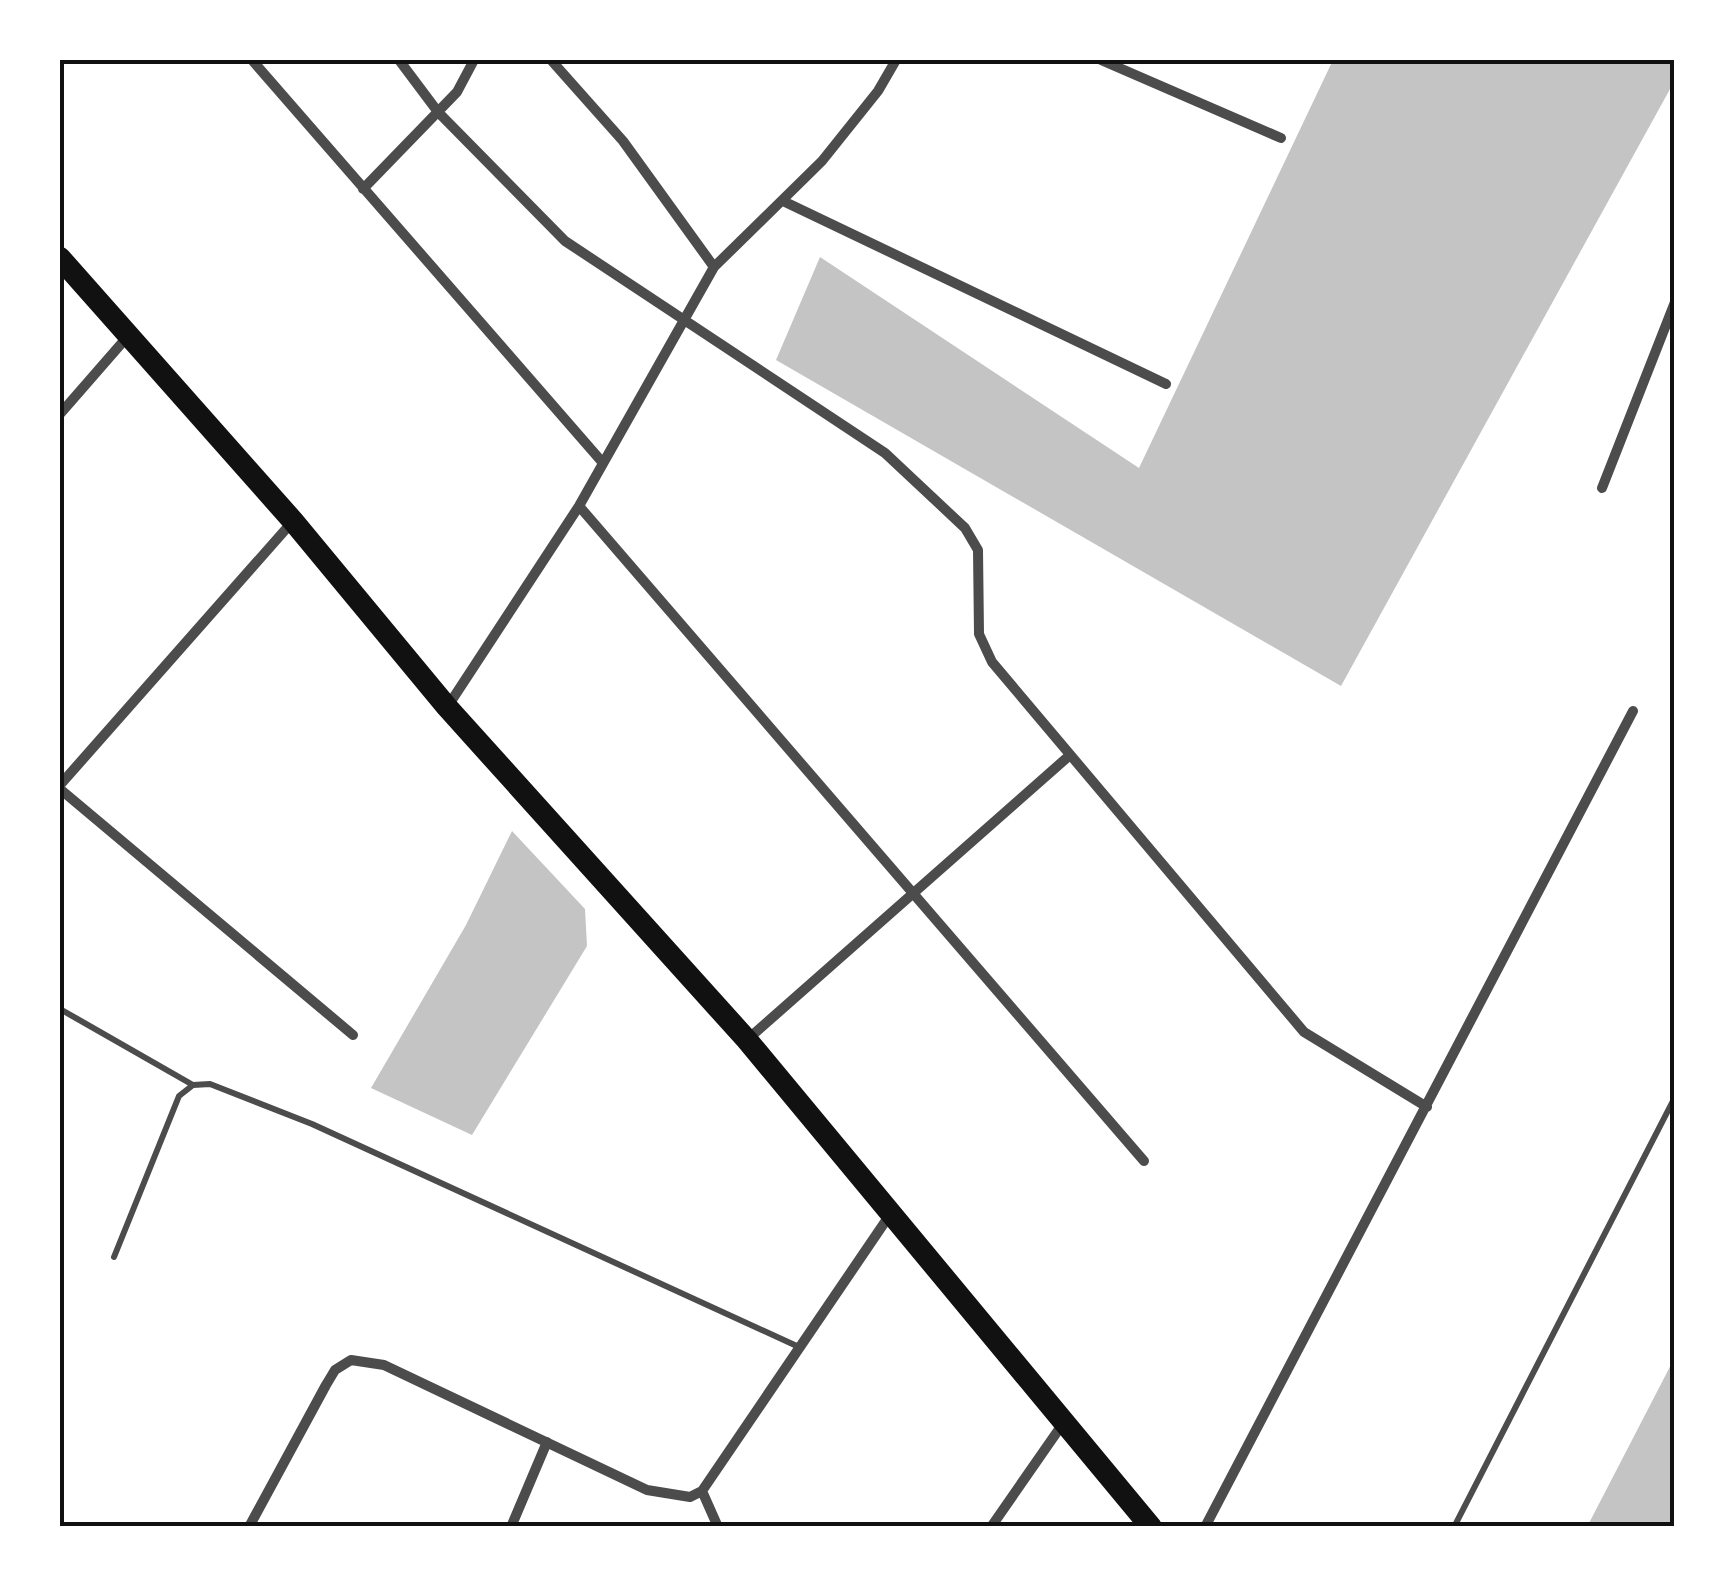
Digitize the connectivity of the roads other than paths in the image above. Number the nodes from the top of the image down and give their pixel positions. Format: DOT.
graph roads {
  1 [pos="252,60"];
  2 [pos="399,60"];
  3 [pos="474,60"];
  4 [pos="551,60"];
  5 [pos="896,60"];
  6 [pos="1101,60"];
  7 [pos="438,112"];
  8 [pos="1281,138"];
  9 [pos="362,188"];
  10 [pos="783,201"];
  11 [pos="60,258"];
  12 [pos="714,266"];
  13 [pos="1675,302"];
  14 [pos="681,321"];
  15 [pos="128,336"];
  16 [pos="1166,384"];
  17 [pos="62,408"];
  18 [pos="603,463"];
  19 [pos="1602,488"];
  20 [pos="579,506"];
  21 [pos="294,522"];
  22 [pos="447,707"];
  23 [pos="1634,711"];
  24 [pos="1070,755"];
  25 [pos="60,787"];
  26 [pos="914,893"];
  27 [pos="60,1009"];
  28 [pos="354,1035"];
  29 [pos="747,1040"];
  30 [pos="193,1084"];
  31 [pos="1675,1097"];
  32 [pos="1427,1107"];
  33 [pos="1144,1161"];
  34 [pos="889,1216"];
  35 [pos="114,1257"];
  36 [pos="800,1348"];
  37 [pos="1064,1422"];
  38 [pos="548,1442"];
  39 [pos="702,1491"];
  40 [pos="250,1527"];
  41 [pos="511,1527"];
  42 [pos="718,1527"];
  43 [pos="991,1527"];
  44 [pos="1152,1527"];
  45 [pos="1205,1527"];
  46 [pos="1454,1527"];
  1 -- 9 [label="street"];
  2 -- 7 [label="street"];
  3 -- 7 [label="street"];
  4 -- 12 [label="street"];
  5 -- 10 [label="street"];
  6 -- 8 [label="street"];
  7 -- 9 [label="street"];
  7 -- 14 [label="street"];
  9 -- 18 [label="street"];
  10 -- 12 [label="street"];
  10 -- 16 [label="street"];
  11 -- 15 [label="highway"];
  12 -- 14 [label="street"];
  13 -- 19 [label="street"];
  14 -- 18 [label="street"];
  14 -- 24 [label="street"];
  15 -- 17 [label="street"];
  15 -- 21 [label="highway"];
  18 -- 20 [label="street"];
  20 -- 22 [label="street"];
  20 -- 26 [label="street"];
  21 -- 22 [label="highway"];
  21 -- 25 [label="street"];
  22 -- 29 [label="highway"];
  23 -- 32 [label="street"];
  24 -- 26 [label="street"];
  24 -- 32 [label="street"];
  25 -- 28 [label="street"];
  26 -- 29 [label="street"];
  26 -- 33 [label="street"];
  27 -- 30 [label="lane"];
  29 -- 34 [label="highway"];
  30 -- 35 [label="lane"];
  30 -- 36 [label="lane"];
  31 -- 46 [label="lane"];
  32 -- 45 [label="street"];
  34 -- 36 [label="street"];
  34 -- 37 [label="highway"];
  36 -- 39 [label="street"];
  37 -- 43 [label="street"];
  37 -- 44 [label="highway"];
  38 -- 39 [label="street"];
  38 -- 40 [label="street"];
  38 -- 41 [label="street"];
  39 -- 42 [label="street"];
}
